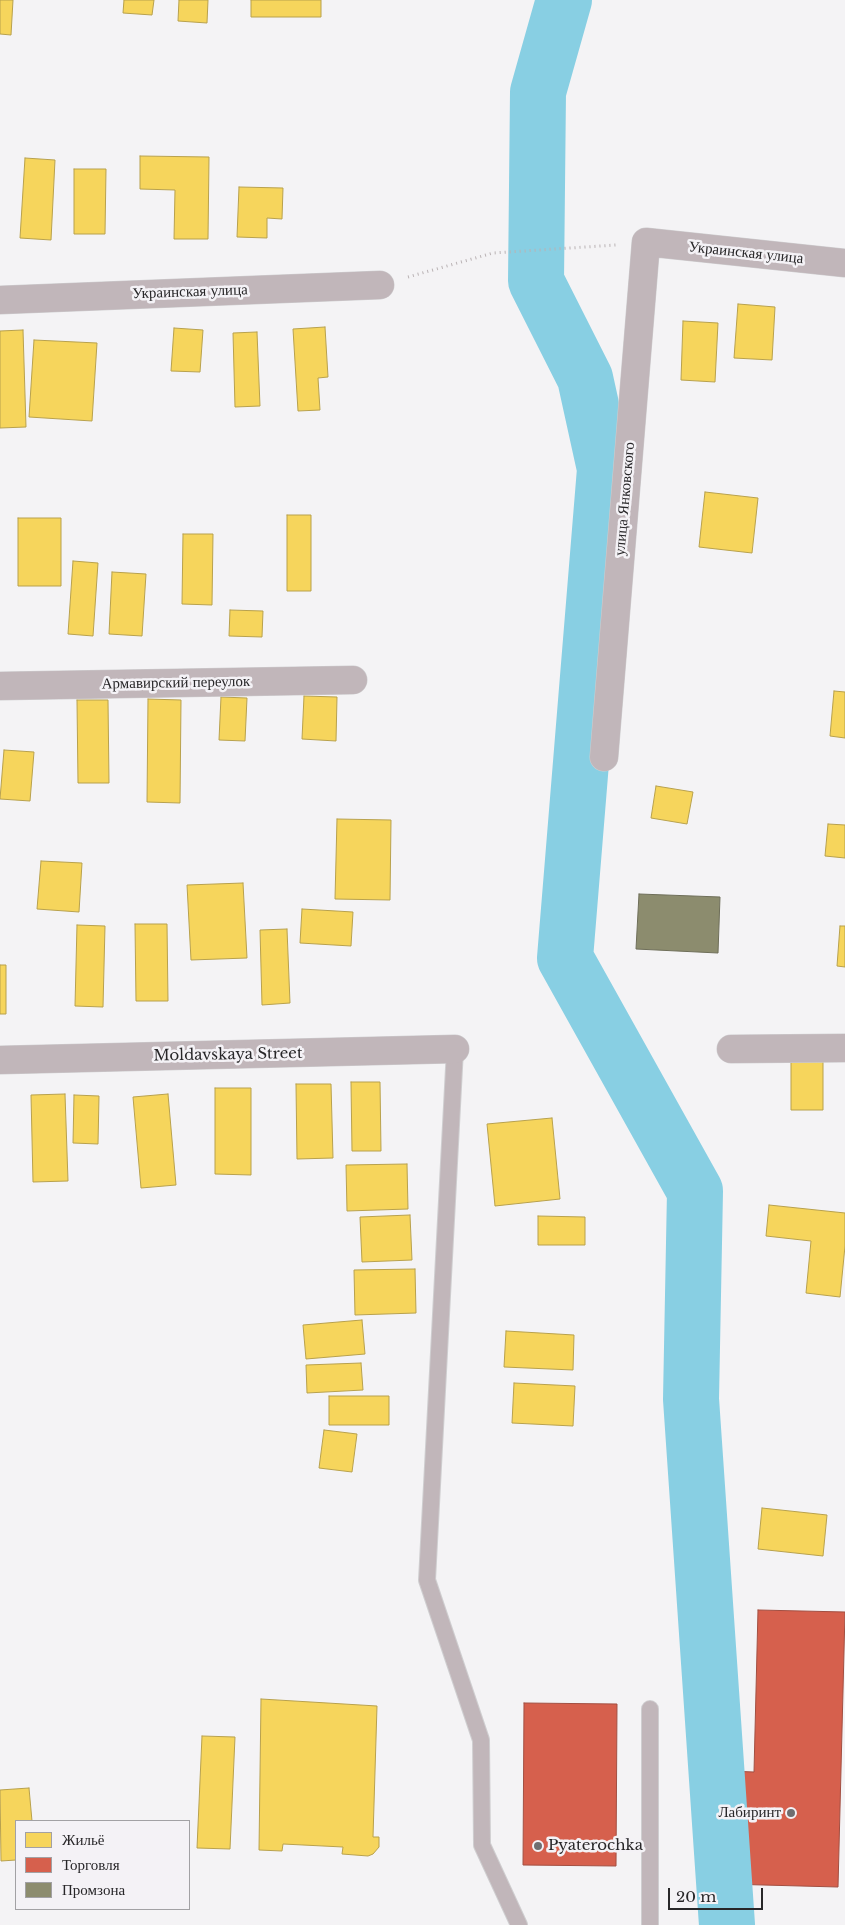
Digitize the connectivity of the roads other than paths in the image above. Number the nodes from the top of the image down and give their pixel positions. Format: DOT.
graph roads {
  1 [pos="646,242"];
  2 [pos="845,263"];
  3 [pos="380,285"];
  4 [pos="0,300"];
  5 [pos="353,680"];
  6 [pos="0,686"];
  7 [pos="604,756"];
  8 [pos="845,1048"];
  9 [pos="455,1049"];
  10 [pos="731,1049"];
  11 [pos="0,1060"];
  12 [pos="650,1709"];
  13 [pos="519,1925"];
  14 [pos="650,1925"];
  1 -- 2 [label="street, Украинская улица"];
  1 -- 7 [label="street, улица Янковского"];
  3 -- 4 [label="street, Украинская улица"];
  5 -- 6 [label="street, Армавирский переулок"];
  8 -- 10 [label="street"];
  9 -- 11 [label="street, Moldavskaya Street"];
  9 -- 13 [label="lane"];
  12 -- 14 [label="lane"];
}
